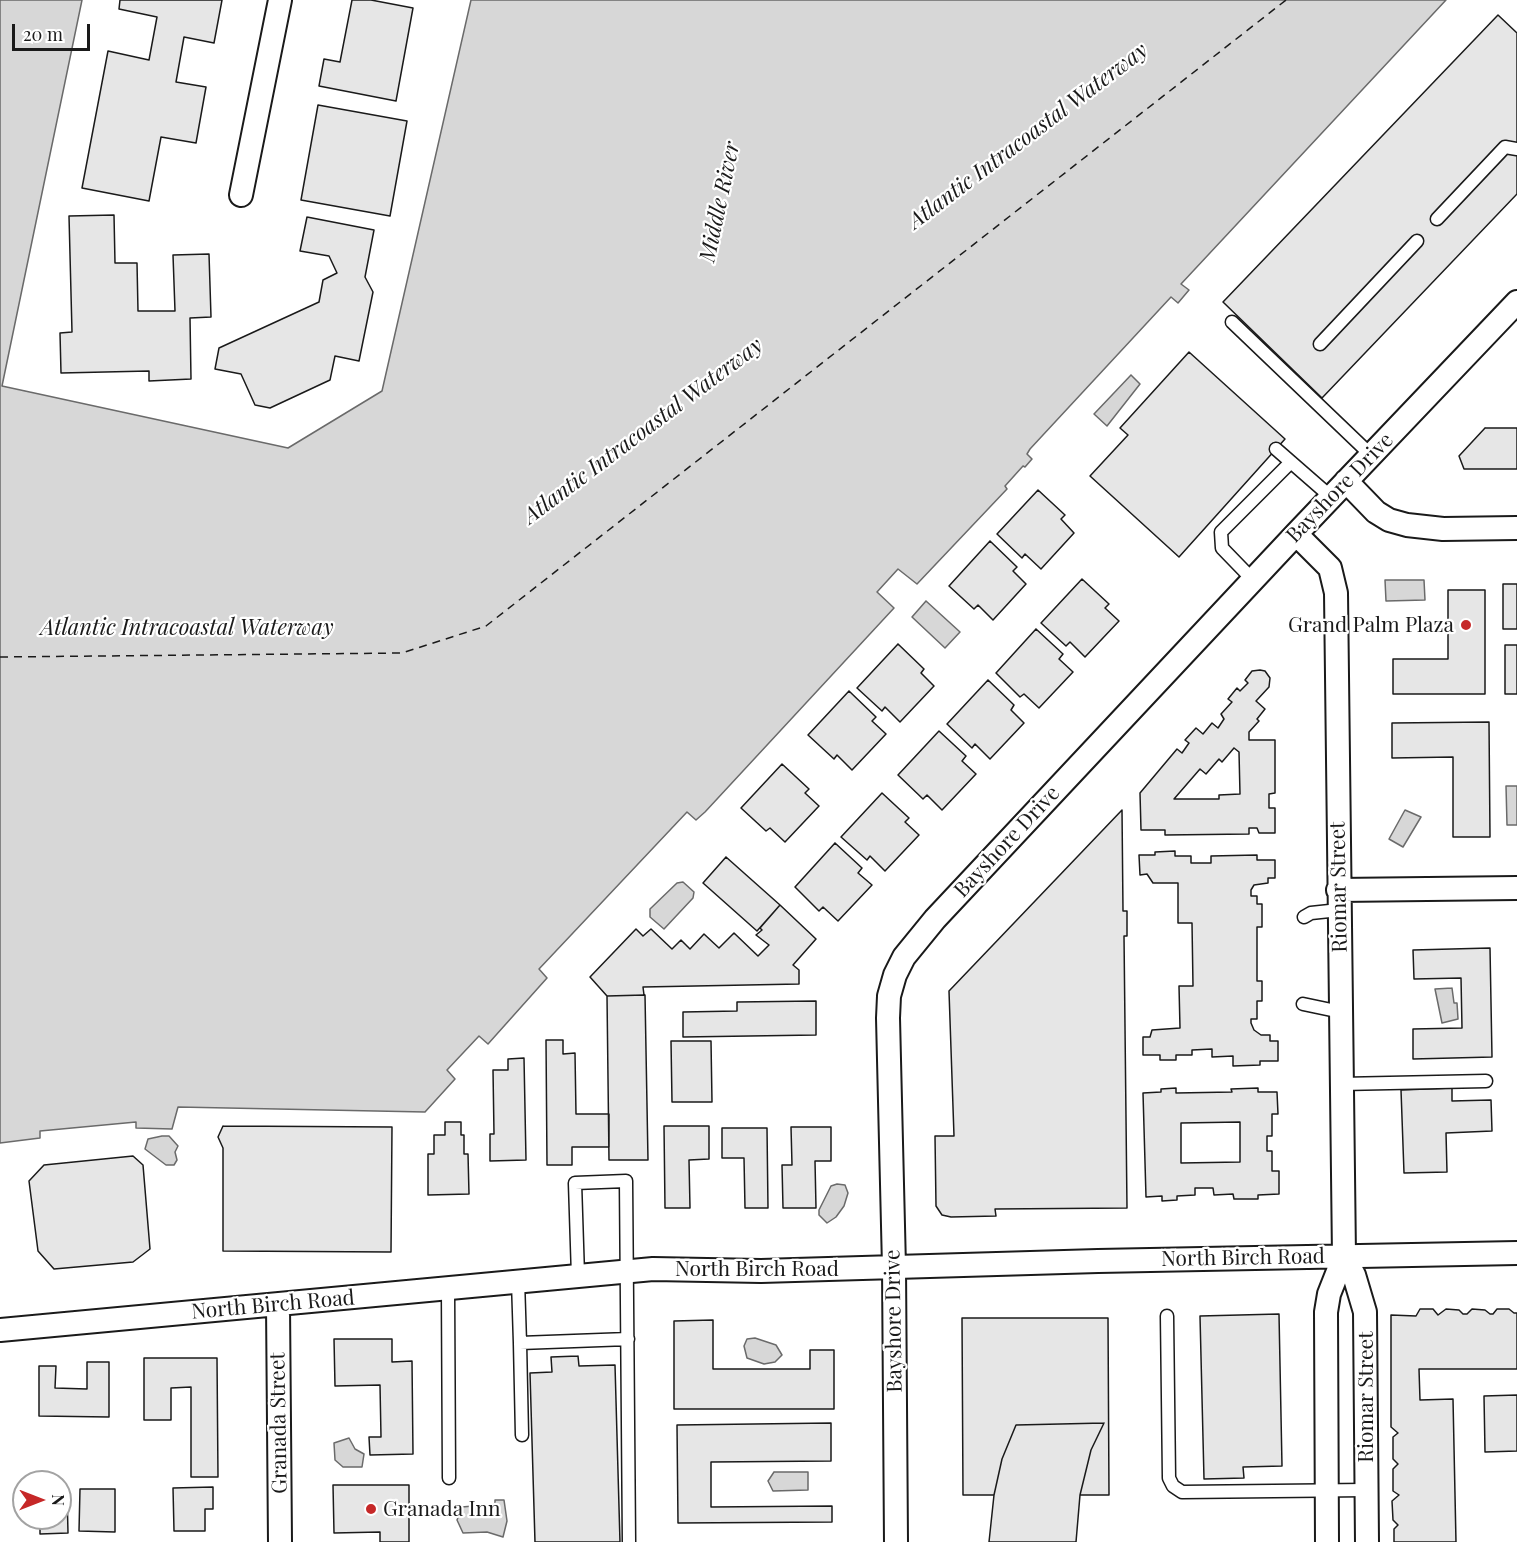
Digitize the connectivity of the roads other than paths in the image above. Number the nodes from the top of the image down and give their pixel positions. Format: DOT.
graph roads {
  1 [pos="280,0"];
  2 [pos="1517,148"];
  3 [pos="241,195"];
  4 [pos="1437,219"];
  5 [pos="1417,241"];
  6 [pos="1517,302"];
  7 [pos="1232,322"];
  8 [pos="1320,344"];
  9 [pos="1276,449"];
  10 [pos="1372,456"];
  11 [pos="1291,462"];
  12 [pos="1338,489"];
  13 [pos="1517,528"];
  14 [pos="1296,534"];
  15 [pos="1253,580"];
  16 [pos="1517,888"];
  17 [pos="1339,900"];
  18 [pos="1304,917"];
  19 [pos="1303,1004"];
  20 [pos="1341,1012"];
  21 [pos="1486,1082"];
  22 [pos="1341,1084"];
  23 [pos="1517,1253"];
  24 [pos="1344,1256"];
  25 [pos="894,1267"];
  26 [pos="628,1271"];
  27 [pos="578,1276"];
  28 [pos="518,1281"];
  29 [pos="447,1290"];
  30 [pos="278,1305"];
  31 [pos="1167,1316"];
  32 [pos="0,1330"];
  33 [pos="628,1339"];
  34 [pos="520,1343"];
  35 [pos="522,1435"];
  36 [pos="449,1478"];
  37 [pos="1327,1490"];
  38 [pos="1366,1490"];
  39 [pos="280,1542"];
  40 [pos="629,1542"];
  41 [pos="896,1542"];
  42 [pos="1327,1542"];
  43 [pos="1367,1542"];
  1 -- 3 [label="street"];
  2 -- 4 [label="lane"];
  5 -- 8 [label="lane"];
  6 -- 10 [label="street, Bayshore Drive"];
  7 -- 10 [label="lane"];
  9 -- 11 [label="lane"];
  10 -- 12 [label="street, Bayshore Drive"];
  11 -- 12 [label="lane"];
  11 -- 15 [label="lane"];
  12 -- 13 [label="street"];
  12 -- 14 [label="street, Bayshore Drive"];
  14 -- 15 [label="street, Bayshore Drive"];
  14 -- 17 [label="street, Riomar Street"];
  15 -- 25 [label="street, Bayshore Drive"];
  16 -- 17 [label="street"];
  17 -- 18 [label="lane"];
  17 -- 20 [label="street, Riomar Street"];
  19 -- 20 [label="lane"];
  20 -- 22 [label="street, Riomar Street"];
  21 -- 22 [label="lane"];
  22 -- 24 [label="street, Riomar Street"];
  23 -- 24 [label="street, North Birch Road"];
  24 -- 25 [label="street, North Birch Road"];
  24 -- 37 [label="street, Riomar Street"];
  24 -- 38 [label="street, Riomar Street"];
  25 -- 26 [label="street, North Birch Road"];
  25 -- 41 [label="street, Bayshore Drive"];
  26 -- 27 [label="street, North Birch Road"];
  26 -- 27 [label="lane"];
  26 -- 33 [label="lane"];
  27 -- 28 [label="street, North Birch Road"];
  28 -- 29 [label="street, North Birch Road"];
  28 -- 34 [label="lane"];
  29 -- 30 [label="street, North Birch Road"];
  29 -- 36 [label="lane"];
  30 -- 32 [label="street, North Birch Road"];
  30 -- 39 [label="street, Granada Street"];
  31 -- 37 [label="lane"];
  33 -- 34 [label="lane"];
  33 -- 40 [label="lane"];
  34 -- 35 [label="lane"];
  37 -- 38 [label="lane"];
  37 -- 42 [label="street, Riomar Street"];
  38 -- 43 [label="street, Riomar Street"];
}
